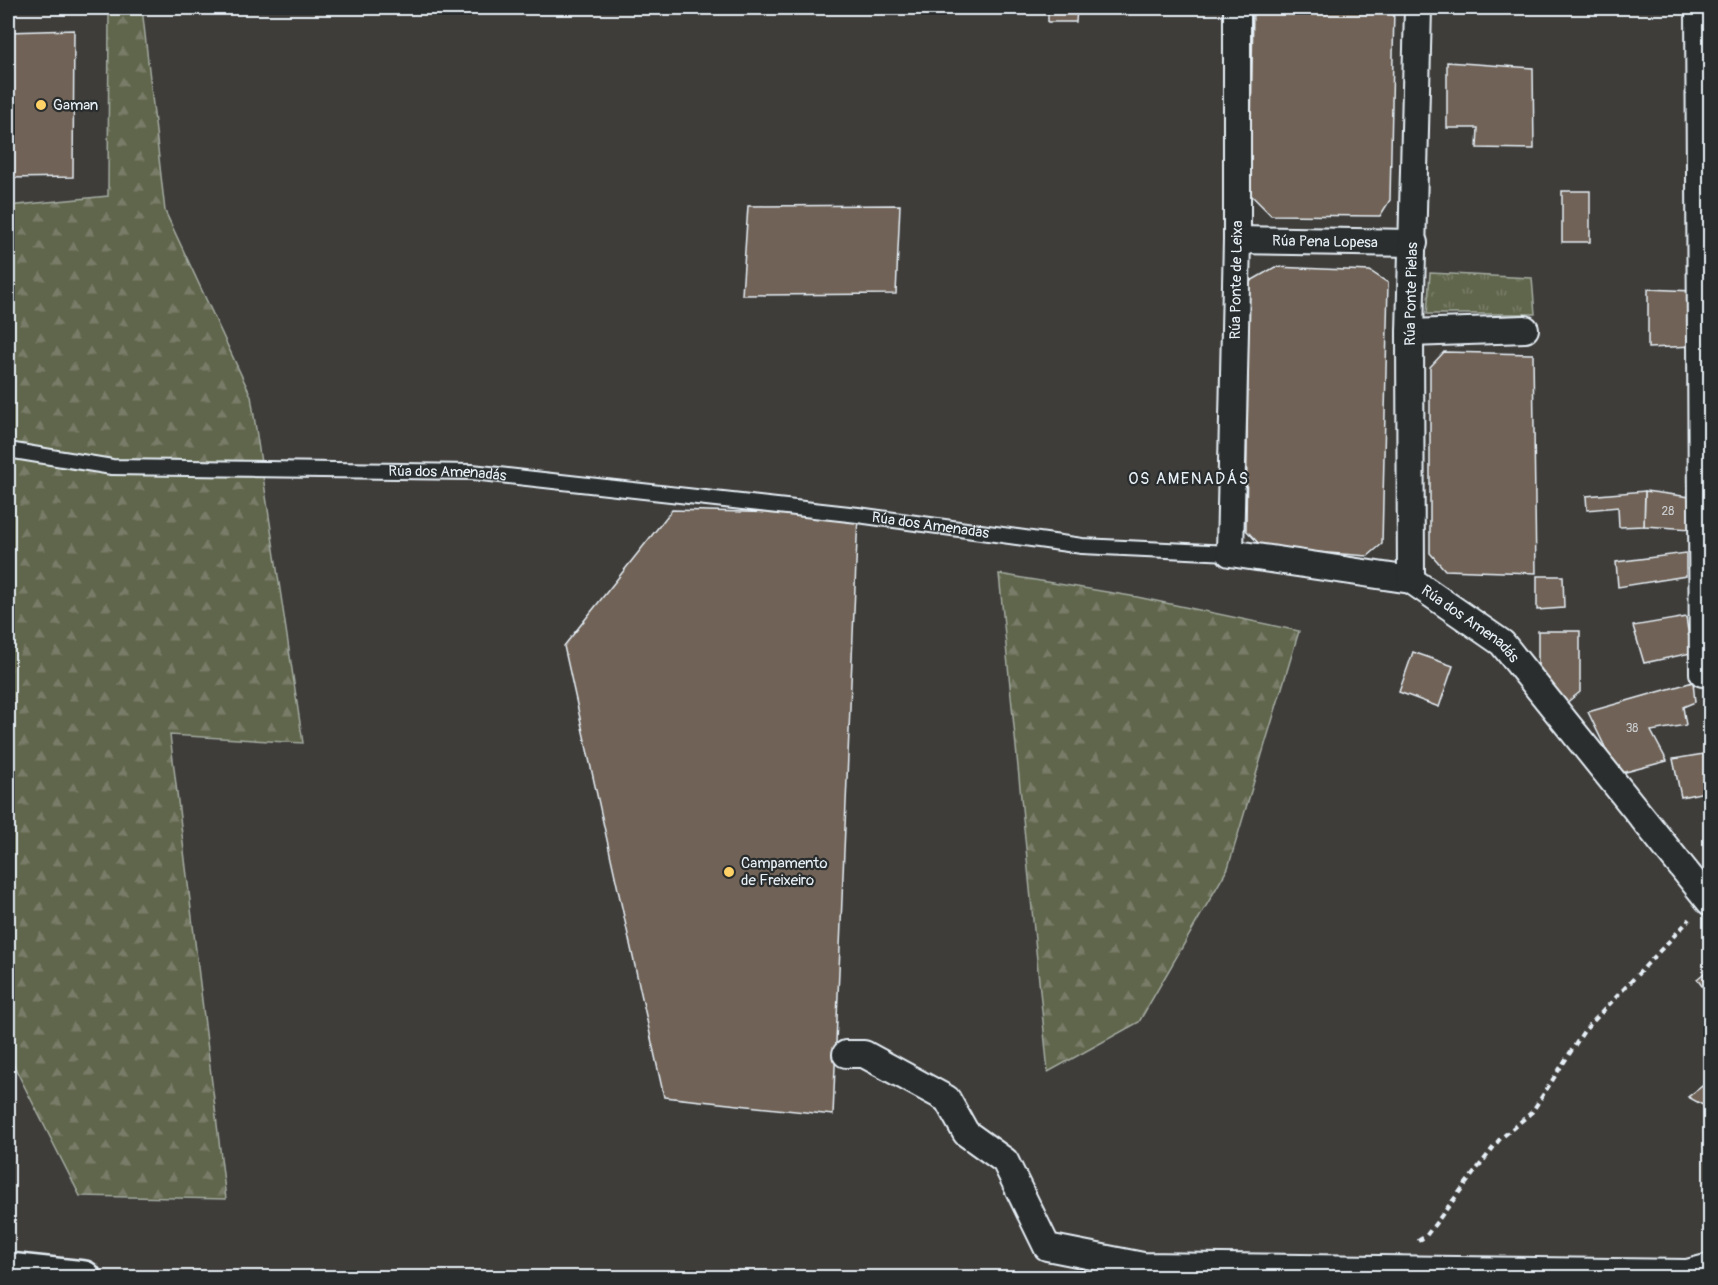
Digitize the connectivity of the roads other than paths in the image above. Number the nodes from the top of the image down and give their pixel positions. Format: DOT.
graph roads {
  1 [pos="1237,8"];
  2 [pos="1418,8"];
  3 [pos="1699,8"];
  4 [pos="1237,240"];
  5 [pos="1414,243"];
  6 [pos="1525,329"];
  7 [pos="1410,333"];
  8 [pos="8,450"];
  9 [pos="1230,552"];
  10 [pos="1411,580"];
  11 [pos="1703,673"];
  12 [pos="1710,899"];
  13 [pos="846,1054"];
  14 [pos="1710,1267"];
  15 [pos="8,1270"];
  16 [pos="84,1278"];
  1 -- 4 [label="street, Rúa Ponte de Leixa"];
  2 -- 5 [label="street, Rúa Ponte Pielas"];
  3 -- 11 [label="street"];
  4 -- 5 [label="street, Rúa Pena Lopesa"];
  4 -- 9 [label="street, Rúa Ponte de Leixa"];
  5 -- 7 [label="street, Rúa Ponte Pielas"];
  6 -- 7 [label="street"];
  7 -- 10 [label="street, Rúa Ponte Pielas"];
  8 -- 9 [label="lane, Rúa dos Amenadás"];
  9 -- 10 [label="street, Rúa dos Amenadás"];
  10 -- 12 [label="street, Rúa dos Amenadás"];
  13 -- 14 [label="street"];
  15 -- 16 [label="highway"];
}
